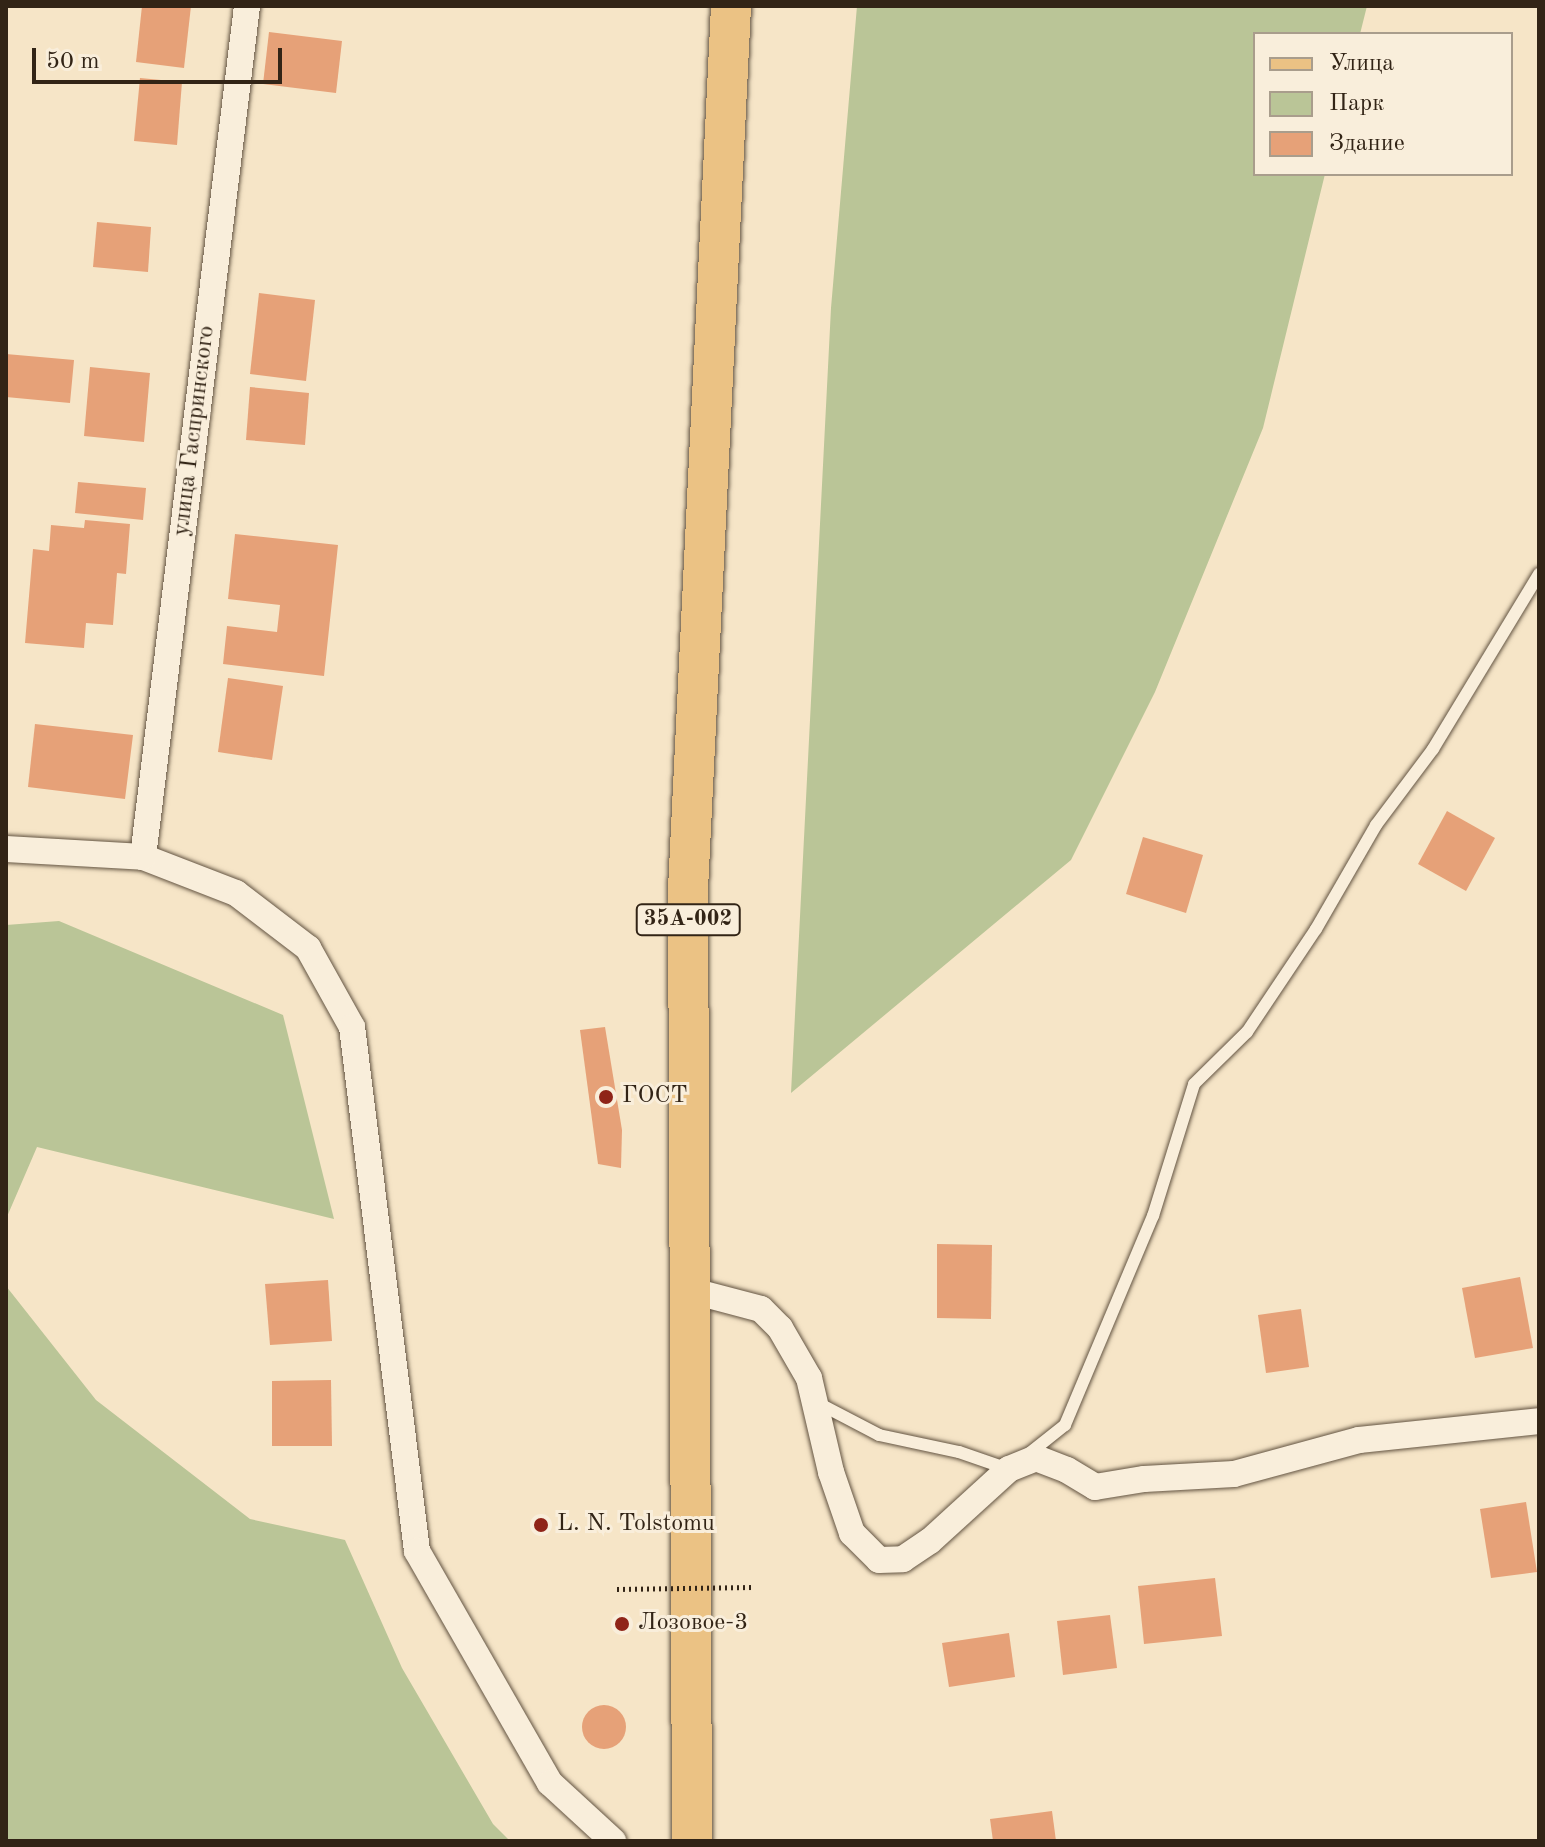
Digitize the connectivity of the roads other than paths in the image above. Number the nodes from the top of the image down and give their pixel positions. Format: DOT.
graph roads {
  1 [pos="247,6"];
  2 [pos="731,6"];
  3 [pos="1539,574"];
  4 [pos="6,849"];
  5 [pos="143,857"];
  6 [pos="689,1290"];
  7 [pos="816,1402"];
  8 [pos="1539,1421"];
  9 [pos="1009,1469"];
  10 [pos="693,1839"];
  11 [pos="613,1841"];
  1 -- 5 [label="street, улица Гаспринского"];
  2 -- 6 [label="main road, 35А-002"];
  3 -- 9 [label="lane"];
  4 -- 5 [label="street"];
  5 -- 11 [label="street"];
  6 -- 7 [label="street"];
  6 -- 10 [label="main road, 35А-002"];
  7 -- 9 [label="lane"];
  7 -- 9 [label="street"];
  8 -- 9 [label="street"];
}
